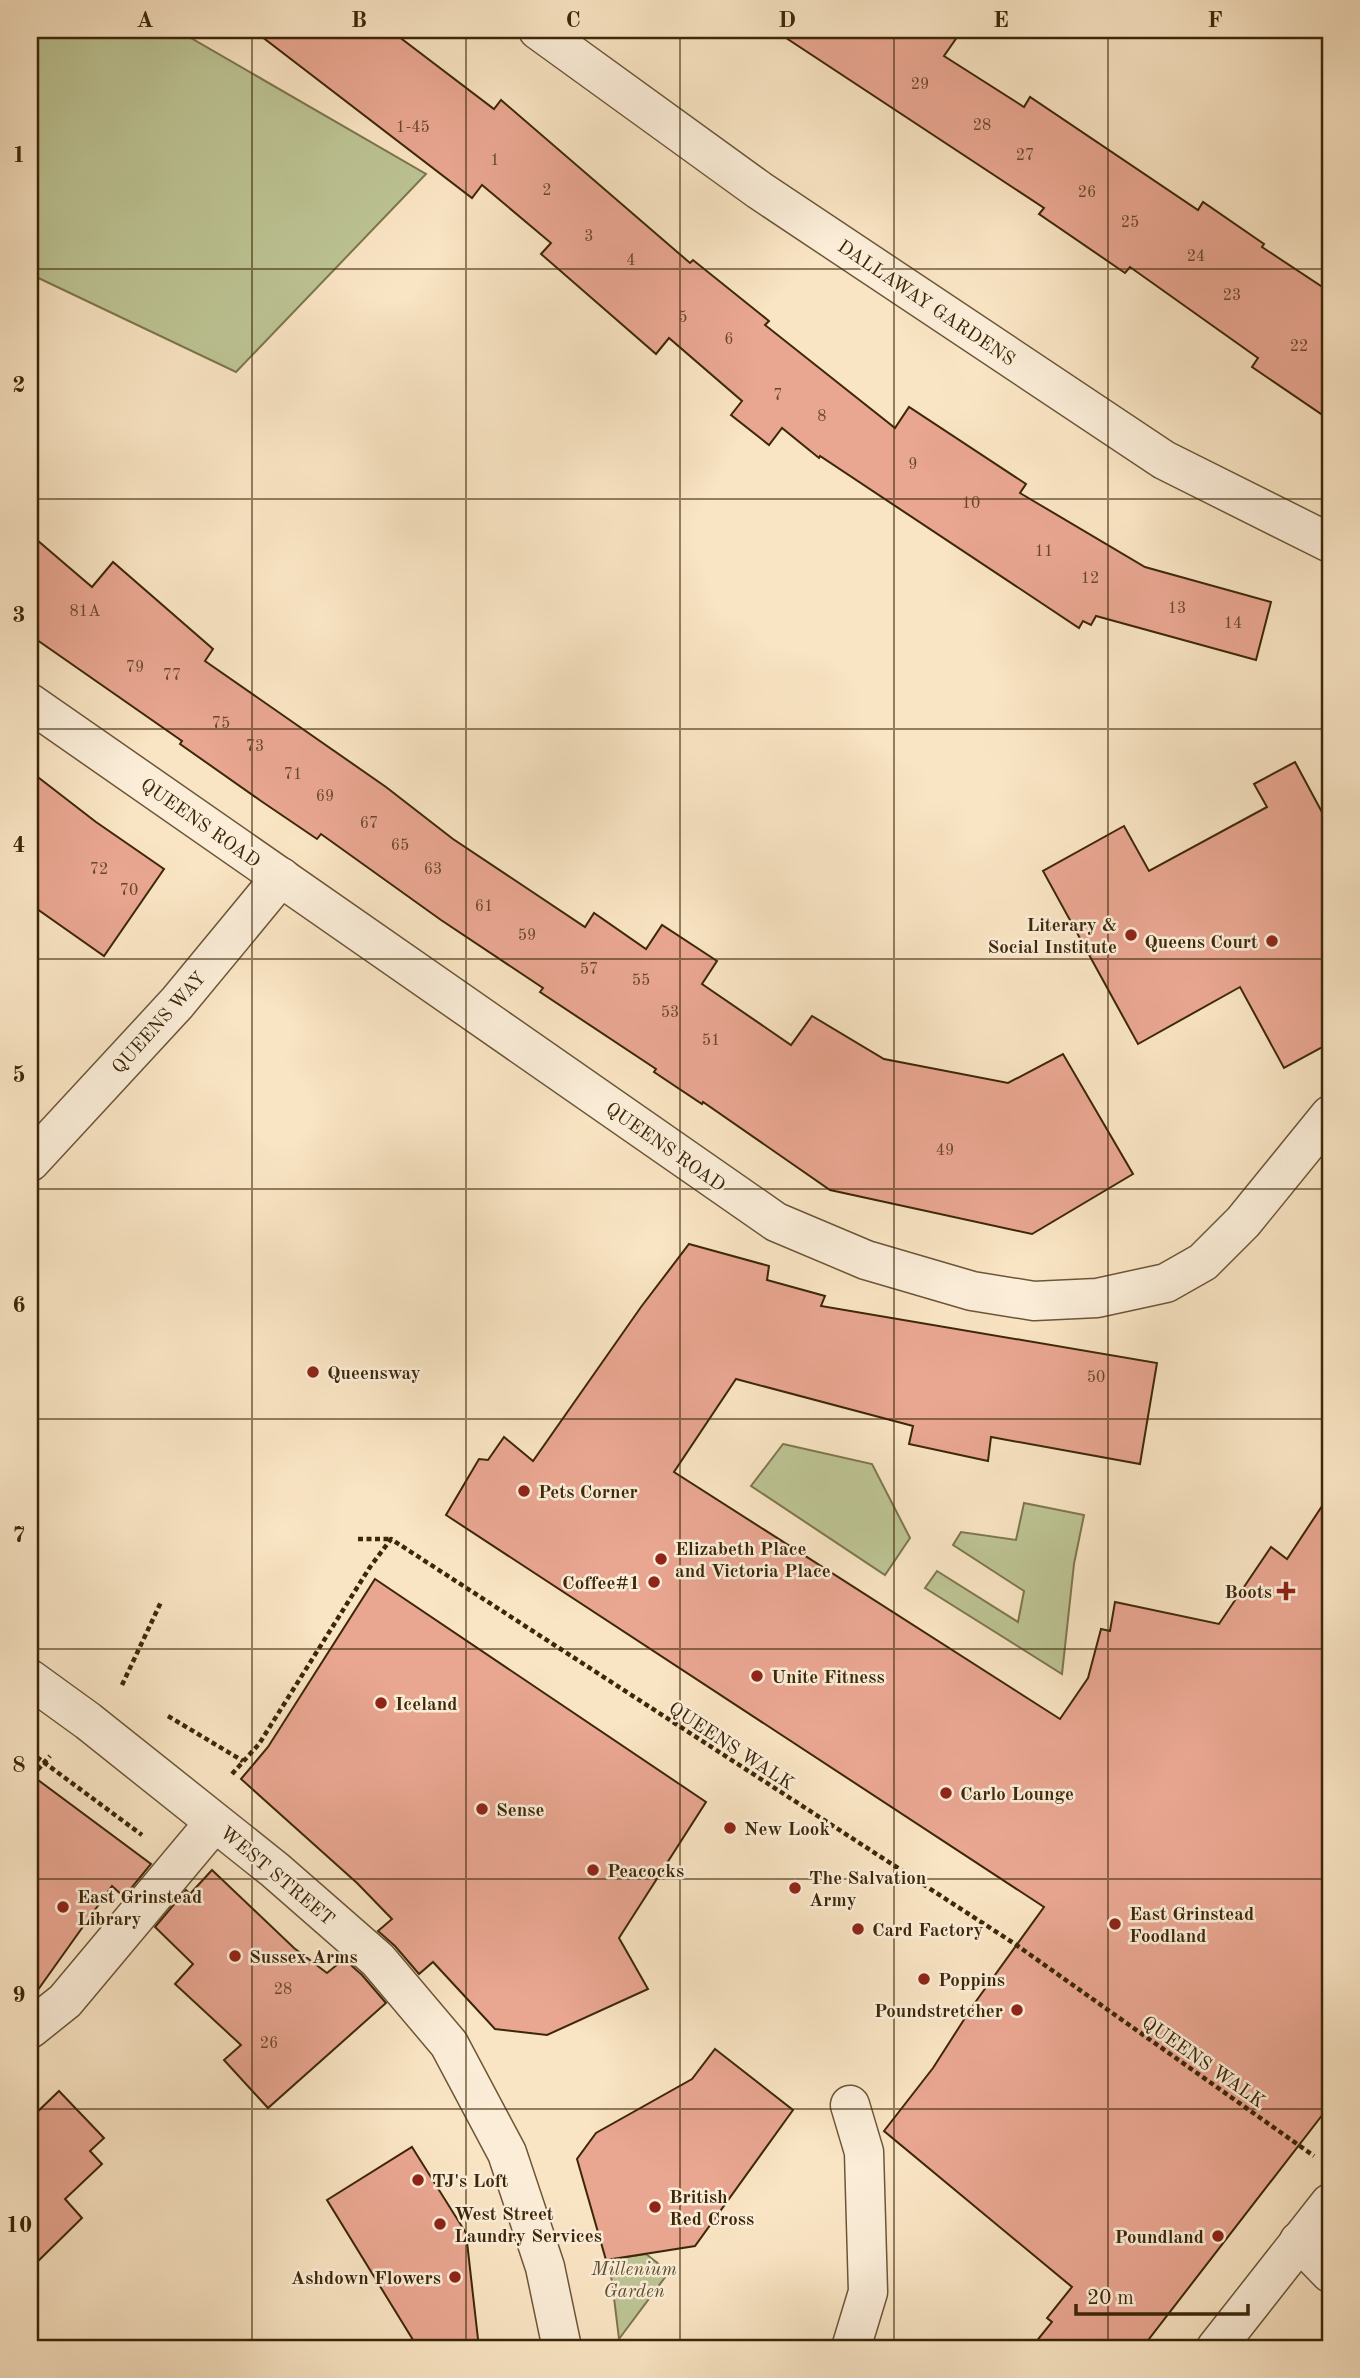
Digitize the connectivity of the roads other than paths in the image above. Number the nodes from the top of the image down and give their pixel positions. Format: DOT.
graph roads {
  1 [pos="539,31"];
  2 [pos="1330,543"];
  3 [pos="30,703"];
  4 [pos="281,877"];
  5 [pos="1330,1115"];
  6 [pos="30,1162"];
  7 [pos="30,1679"];
  8 [pos="206,1817"];
  9 [pos="30,2029"];
  10 [pos="850,2105"];
  11 [pos="1330,2203"];
  12 [pos="1299,2241"];
  13 [pos="1330,2273"];
  14 [pos="562,2348"];
  15 [pos="851,2348"];
  16 [pos="1216,2348"];
  1 -- 2 [label="street, DALLAWAY GARDENS"];
  3 -- 4 [label="street, QUEENS ROAD"];
  4 -- 5 [label="street, QUEENS ROAD"];
  4 -- 6 [label="street, QUEENS WAY"];
  7 -- 8 [label="street, WEST STREET"];
  8 -- 9 [label="street"];
  8 -- 14 [label="street, WEST STREET"];
  10 -- 15 [label="street"];
  11 -- 12 [label="street"];
  12 -- 13 [label="street"];
  12 -- 16 [label="street"];
}
